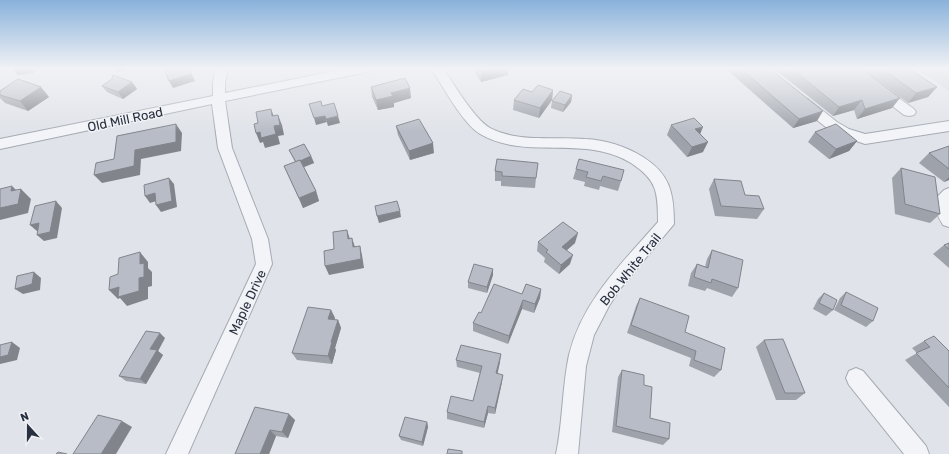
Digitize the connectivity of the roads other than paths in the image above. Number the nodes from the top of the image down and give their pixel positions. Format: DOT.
graph roads {
  1 [pos="219,89"];
  2 [pos="263,89"];
  3 [pos="452,89"];
  4 [pos="878,89"];
  5 [pos="796,95"];
  6 [pos="220,98"];
  7 [pos="909,112"];
  8 [pos="949,126"];
  9 [pos="0,144"];
  10 [pos="949,194"];
  11 [pos="949,221"];
  12 [pos="856,378"];
  13 [pos="177,454"];
  14 [pos="567,454"];
  15 [pos="918,454"];
  1 -- 6 [label="street, Maple Drive"];
  2 -- 6 [label="street, Old Mill Road"];
  3 -- 14 [label="street, Bob White Trail"];
  4 -- 7 [label="street"];
  5 -- 8 [label="street"];
  6 -- 9 [label="street, Old Mill Road"];
  6 -- 13 [label="street, Maple Drive"];
  10 -- 11 [label="street"];
  12 -- 15 [label="street"];
}
